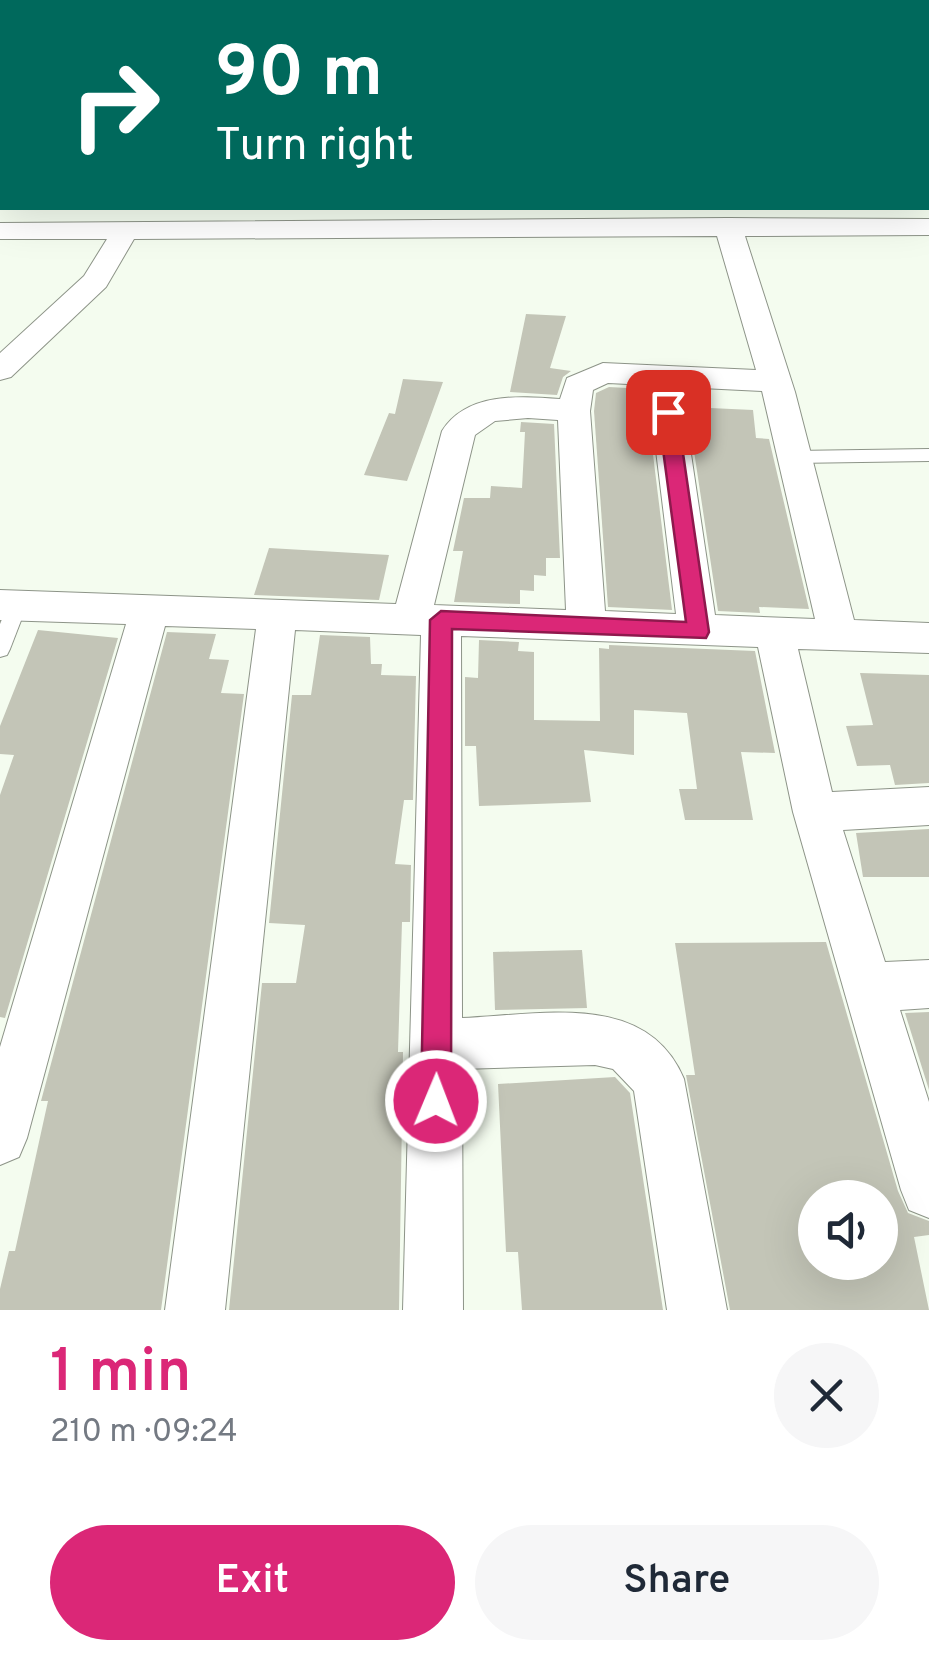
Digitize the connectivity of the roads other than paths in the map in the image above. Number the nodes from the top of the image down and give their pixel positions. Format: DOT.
graph roads {
  1 [pos="920,220"];
  2 [pos="728,226"];
  3 [pos="0,230"];
  4 [pos="126,231"];
  5 [pos="0,370"];
  6 [pos="663,375"];
  7 [pos="775,382"];
  8 [pos="574,411"];
  9 [pos="929,454"];
  10 [pos="794,457"];
  11 [pos="8,605"];
  12 [pos="150,609"];
  13 [pos="278,612"];
  14 [pos="426,619"];
  15 [pos="586,626"];
  16 [pos="698,632"];
  17 [pos="775,634"];
  18 [pos="838,635"];
  19 [pos="929,638"];
  20 [pos="0,649"];
  21 [pos="929,806"];
  22 [pos="815,812"];
  23 [pos="929,984"];
  24 [pos="866,988"];
  25 [pos="436,1044"];
  26 [pos="0,1138"];
  27 [pos="929,1190"];
  28 [pos="195,1310"];
  29 [pos="433,1310"];
  30 [pos="697,1310"];
  1 -- 2 [label="street"];
  2 -- 4 [label="street"];
  2 -- 7 [label="street"];
  3 -- 4 [label="street"];
  4 -- 5 [label="street"];
  6 -- 7 [label="street"];
  6 -- 8 [label="street"];
  6 -- 16 [label="street"];
  7 -- 10 [label="street"];
  8 -- 14 [label="street"];
  8 -- 15 [label="street"];
  9 -- 10 [label="lane"];
  10 -- 18 [label="street"];
  11 -- 12 [label="street"];
  11 -- 20 [label="lane"];
  12 -- 13 [label="street"];
  12 -- 26 [label="street"];
  13 -- 14 [label="street"];
  13 -- 28 [label="street"];
  14 -- 15 [label="street"];
  14 -- 25 [label="street"];
  15 -- 16 [label="street"];
  16 -- 17 [label="street"];
  17 -- 18 [label="street"];
  17 -- 22 [label="street"];
  18 -- 19 [label="street"];
  21 -- 22 [label="street"];
  22 -- 24 [label="street"];
  23 -- 24 [label="street"];
  24 -- 27 [label="street"];
  25 -- 29 [label="street"];
  25 -- 30 [label="street"];
}
